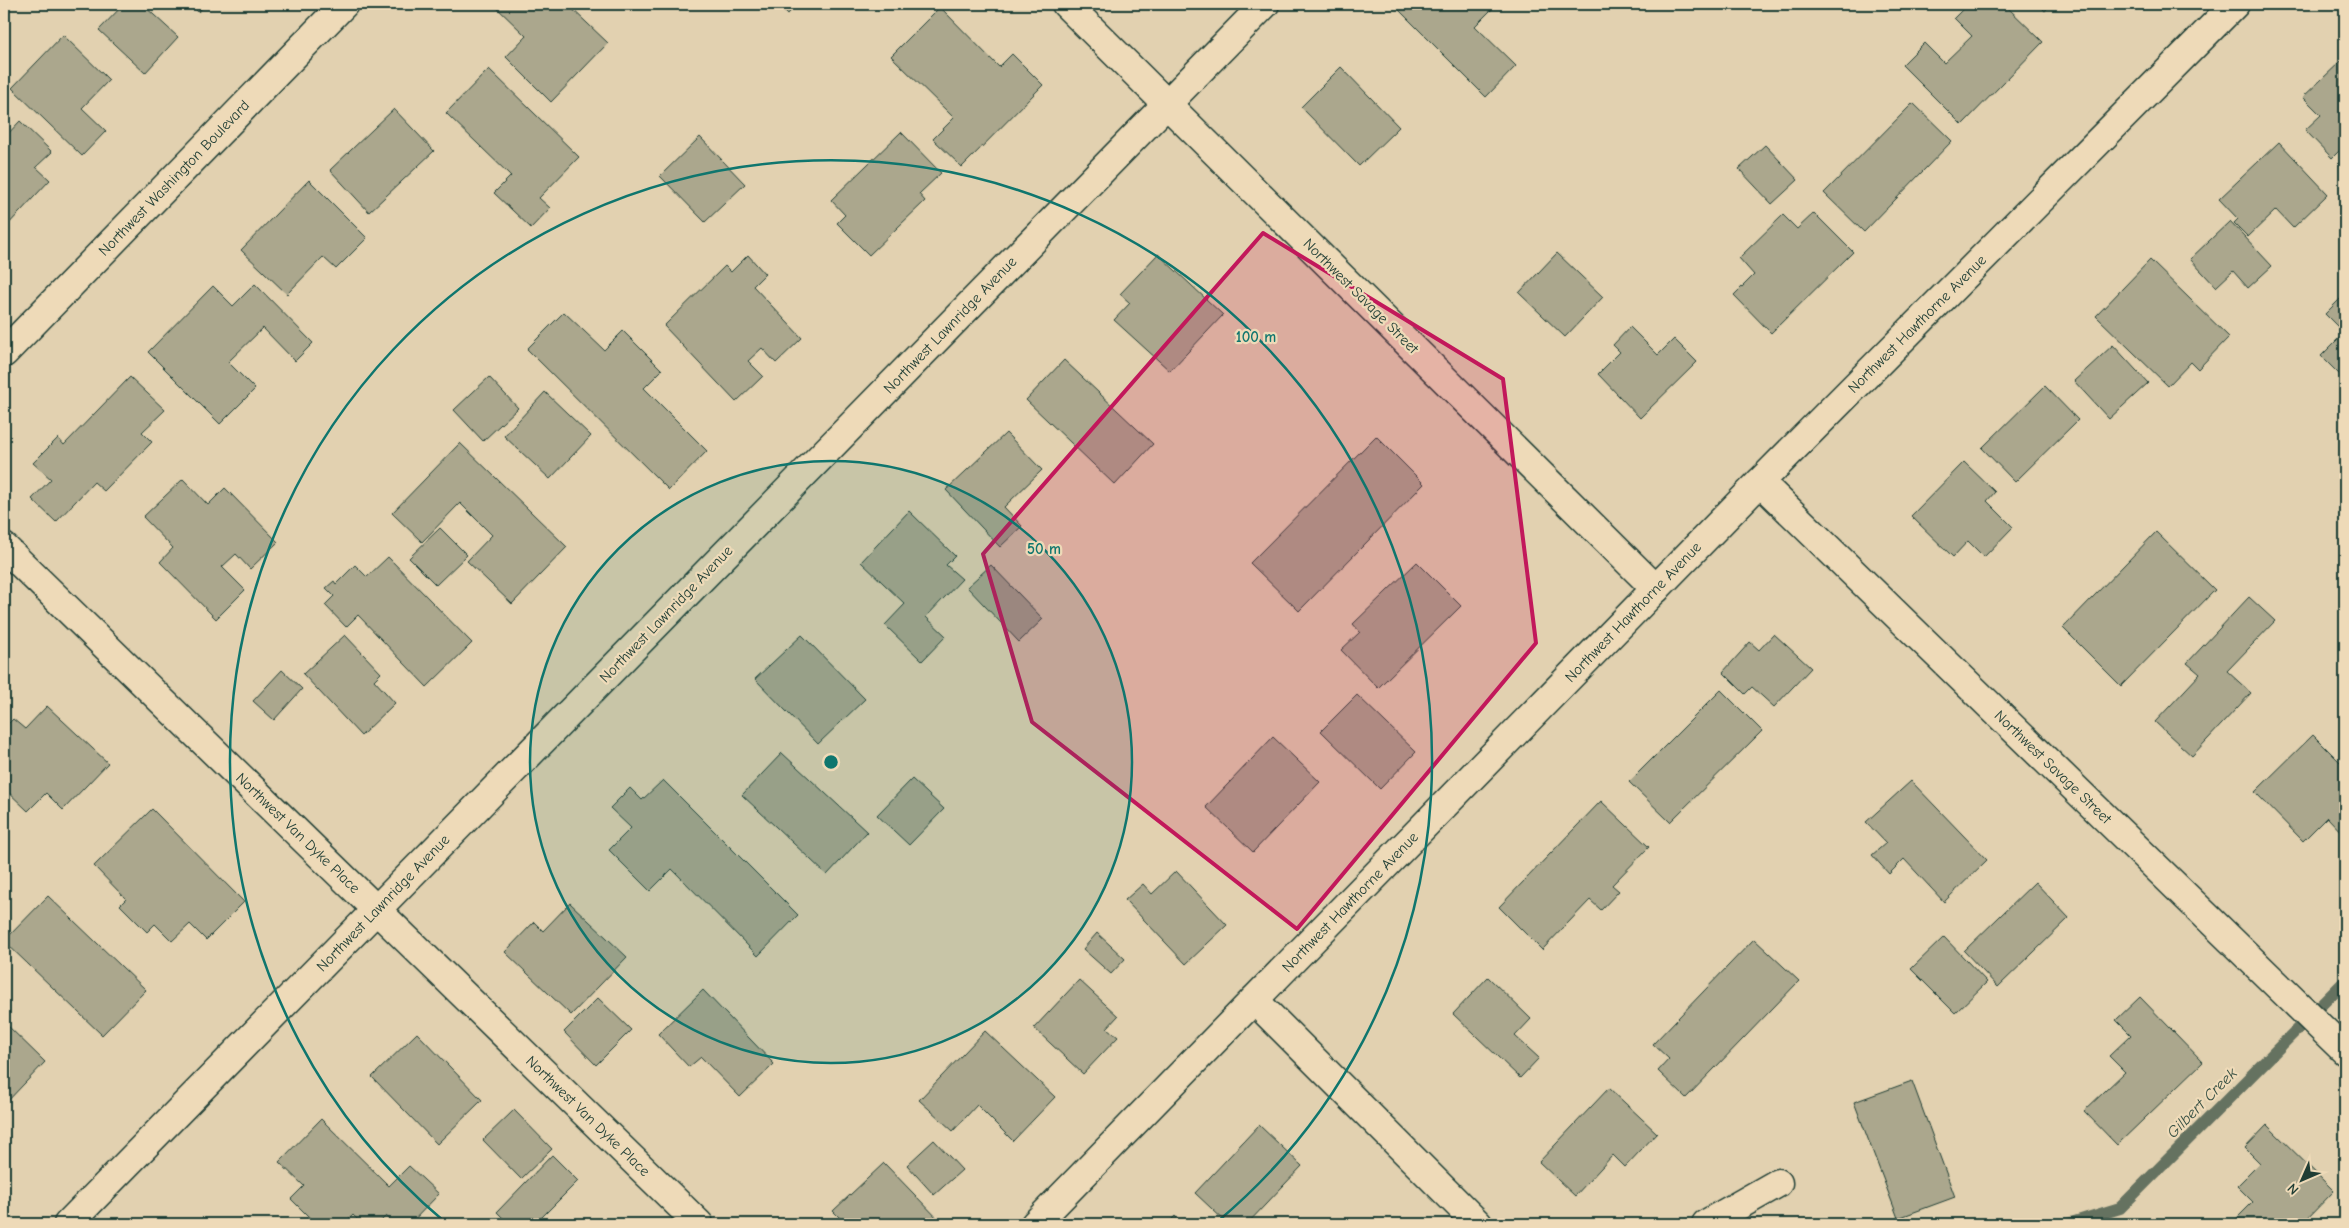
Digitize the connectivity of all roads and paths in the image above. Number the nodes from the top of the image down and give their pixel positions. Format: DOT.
graph roads {
  1 [pos="344,4"];
  2 [pos="1066,4"];
  3 [pos="1265,4"];
  4 [pos="2235,4"];
  5 [pos="1167,104"];
  6 [pos="4,352"];
  7 [pos="1760,482"];
  8 [pos="4,547"];
  9 [pos="1656,589"];
  10 [pos="376,910"];
  11 [pos="1254,1000"];
  12 [pos="2345,1052"];
  13 [pos="1778,1183"];
  14 [pos="68,1224"];
  15 [pos="699,1224"];
  16 [pos="1035,1224"];
  17 [pos="1478,1224"];
  18 [pos="1706,1224"];
  1 -- 6 [label="street, Northwest Washington Boulevard"];
  2 -- 5 [label="street, Northwest Savage Street"];
  3 -- 5 [label="street, Northwest Lawnridge Avenue"];
  4 -- 7 [label="street, Northwest Hawthorne Avenue"];
  5 -- 9 [label="street, Northwest Savage Street"];
  5 -- 10 [label="street, Northwest Lawnridge Avenue"];
  7 -- 9 [label="street, Northwest Hawthorne Avenue"];
  7 -- 12 [label="street, Northwest Savage Street"];
  8 -- 10 [label="street, Northwest Van Dyke Place"];
  9 -- 11 [label="street, Northwest Hawthorne Avenue"];
  10 -- 14 [label="street, Northwest Lawnridge Avenue"];
  10 -- 15 [label="street, Northwest Van Dyke Place"];
  11 -- 16 [label="street, Northwest Hawthorne Avenue"];
  11 -- 17 [label="street"];
  13 -- 18 [label="street"];
}
